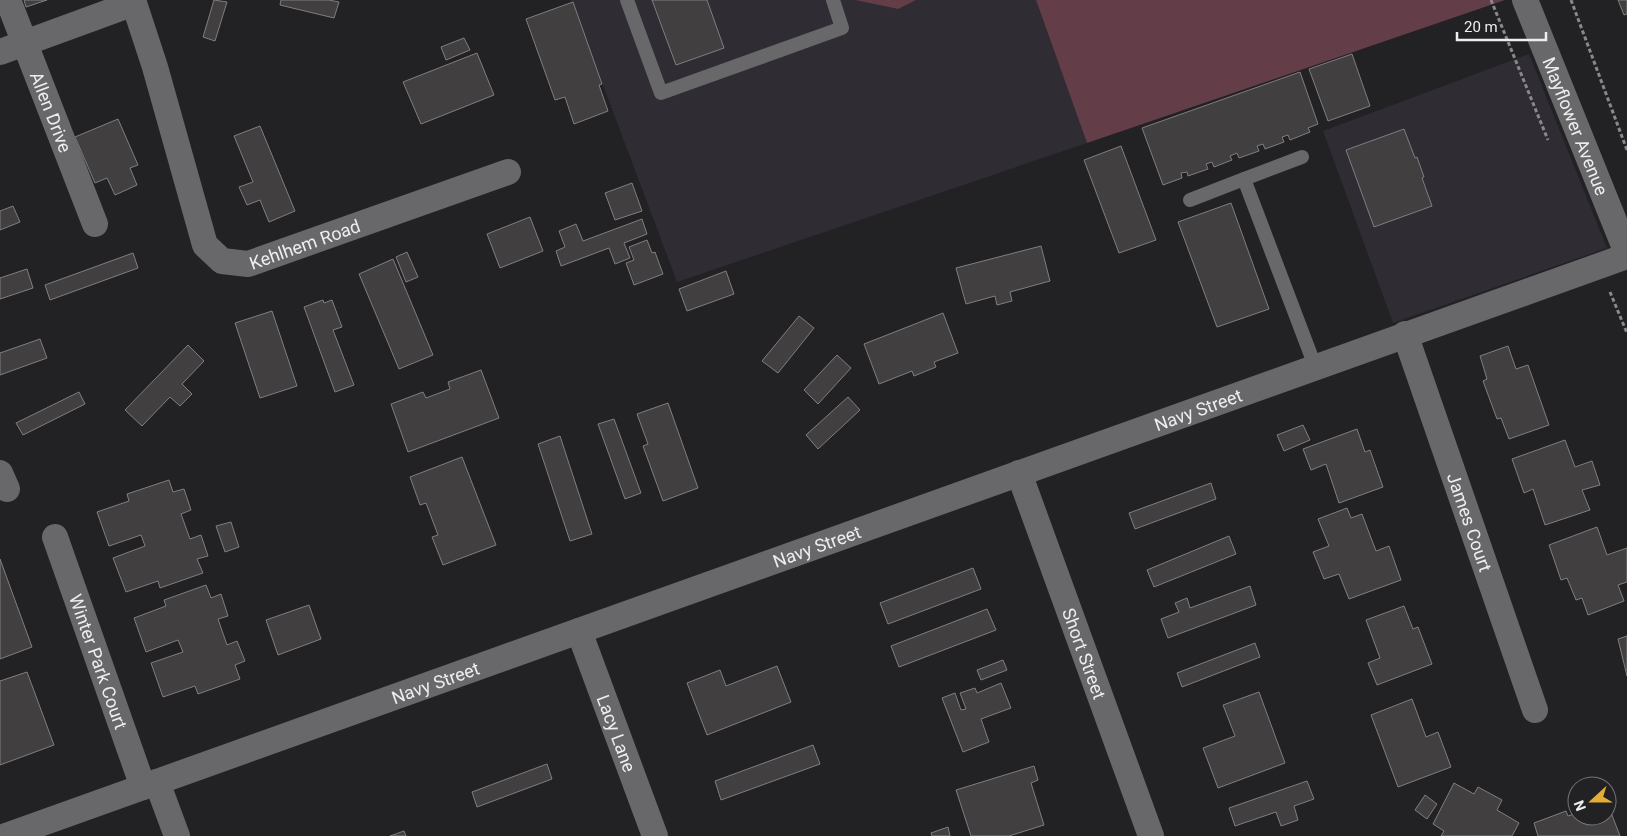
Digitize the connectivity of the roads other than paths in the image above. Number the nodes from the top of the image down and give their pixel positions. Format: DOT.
graph roads {
  1 [pos="8,0"];
  2 [pos="627,0"];
  3 [pos="833,0"];
  4 [pos="1526,0"];
  5 [pos="133,2"];
  6 [pos="12,47"];
  7 [pos="1302,157"];
  8 [pos="508,172"];
  9 [pos="1244,179"];
  10 [pos="1190,200"];
  11 [pos="95,224"];
  12 [pos="1627,255"];
  13 [pos="1405,334"];
  14 [pos="1315,366"];
  15 [pos="1019,473"];
  16 [pos="55,537"];
  17 [pos="580,631"];
  18 [pos="1536,710"];
  19 [pos="150,785"];
  20 [pos="6,836"];
  21 [pos="177,836"];
  22 [pos="654,836"];
  23 [pos="1151,836"];
  1 -- 6 [label="street, Allen Drive"];
  2 -- 3 [label="lane"];
  4 -- 12 [label="street, Mayflower Avenue"];
  5 -- 6 [label="street"];
  5 -- 8 [label="street, Kehlhem Road"];
  6 -- 11 [label="street, Allen Drive"];
  7 -- 9 [label="lane"];
  9 -- 10 [label="lane"];
  9 -- 14 [label="lane"];
  12 -- 13 [label="street, Navy Street"];
  13 -- 14 [label="street, Navy Street"];
  13 -- 18 [label="street, James Court"];
  14 -- 15 [label="street, Navy Street"];
  15 -- 17 [label="street, Navy Street"];
  15 -- 23 [label="street, Short Street"];
  16 -- 19 [label="street, Winter Park Court"];
  17 -- 19 [label="street, Navy Street"];
  17 -- 22 [label="street, Lacy Lane"];
  19 -- 20 [label="street, Navy Street"];
  19 -- 21 [label="street, Winter Park Court"];
}
